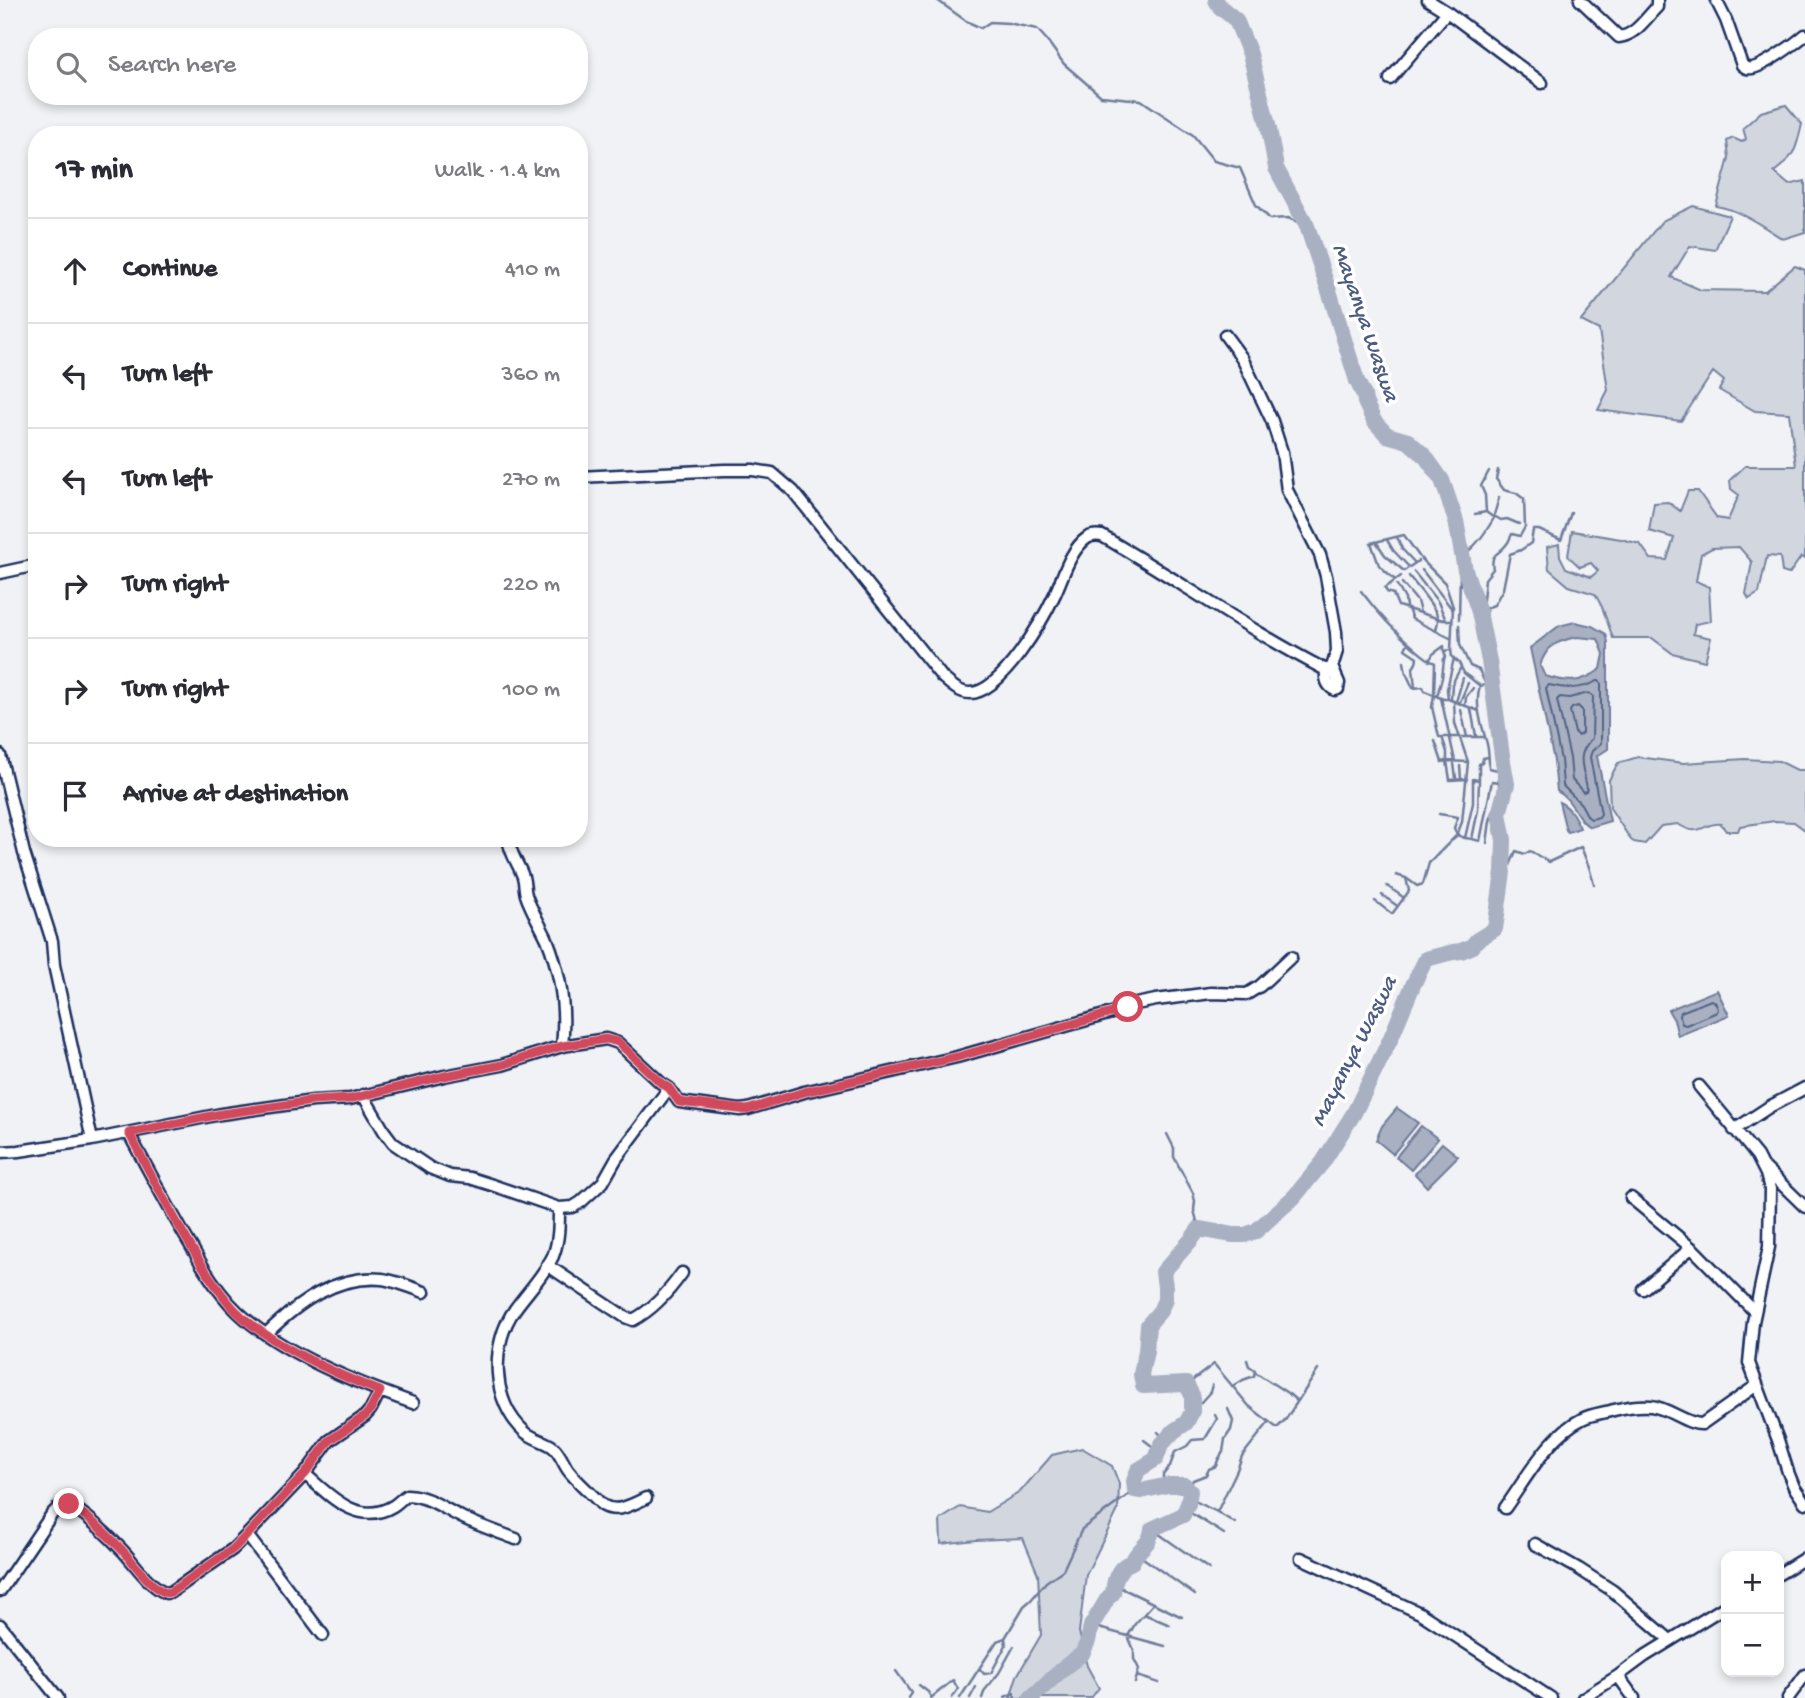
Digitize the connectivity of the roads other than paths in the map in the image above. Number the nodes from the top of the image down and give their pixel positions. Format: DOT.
graph roads {
  1 [pos="1428,0"];
  2 [pos="1580,0"];
  3 [pos="1657,0"];
  4 [pos="1716,0"];
  5 [pos="1444,6"];
  6 [pos="1805,34"];
  7 [pos="1390,79"];
  8 [pos="1542,83"];
  9 [pos="1225,335"];
  10 [pos="588,477"];
  11 [pos="28,567"];
  12 [pos="0,573"];
  13 [pos="0,755"];
  14 [pos="511,847"];
  15 [pos="1291,957"];
  16 [pos="562,1046"];
  17 [pos="1699,1086"];
  18 [pos="669,1088"];
  19 [pos="1805,1088"];
  20 [pos="363,1095"];
  21 [pos="1734,1130"];
  22 [pos="129,1133"];
  23 [pos="92,1140"];
  24 [pos="0,1152"];
  25 [pos="1762,1166"];
  26 [pos="1631,1198"];
  27 [pos="1805,1207"];
  28 [pos="559,1208"];
  29 [pos="1691,1248"];
  30 [pos="547,1265"];
  31 [pos="682,1273"];
  32 [pos="1643,1289"];
  33 [pos="424,1292"];
  34 [pos="1755,1312"];
  35 [pos="266,1334"];
  36 [pos="1757,1385"];
  37 [pos="380,1391"];
  38 [pos="413,1403"];
  39 [pos="305,1474"];
  40 [pos="646,1498"];
  41 [pos="1805,1503"];
  42 [pos="1505,1508"];
  43 [pos="247,1535"];
  44 [pos="516,1539"];
  45 [pos="1535,1544"];
  46 [pos="1805,1558"];
  47 [pos="1301,1559"];
  48 [pos="1784,1571"];
  49 [pos="0,1591"];
  50 [pos="1721,1609"];
  51 [pos="0,1625"];
  52 [pos="323,1635"];
  53 [pos="1670,1640"];
  54 [pos="1805,1675"];
  55 [pos="1618,1676"];
  56 [pos="58,1698"];
  57 [pos="1551,1698"];
  58 [pos="1583,1698"];
  59 [pos="1634,1698"];
  60 [pos="1788,1698"];
  1 -- 5 [label="street"];
  2 -- 3 [label="street"];
  4 -- 6 [label="street"];
  5 -- 7 [label="street"];
  5 -- 8 [label="street"];
  9 -- 10 [label="street"];
  11 -- 12 [label="street"];
  13 -- 23 [label="street"];
  14 -- 16 [label="street"];
  15 -- 18 [label="street"];
  16 -- 18 [label="street"];
  16 -- 20 [label="street"];
  17 -- 21 [label="street"];
  18 -- 28 [label="street"];
  19 -- 21 [label="street"];
  20 -- 22 [label="street"];
  20 -- 28 [label="street"];
  21 -- 25 [label="street"];
  22 -- 23 [label="street"];
  22 -- 35 [label="street"];
  23 -- 24 [label="street"];
  25 -- 27 [label="street"];
  25 -- 34 [label="street"];
  26 -- 29 [label="street"];
  28 -- 30 [label="street"];
  29 -- 32 [label="street"];
  29 -- 34 [label="street"];
  30 -- 31 [label="street"];
  30 -- 40 [label="street"];
  33 -- 35 [label="street"];
  34 -- 36 [label="street"];
  35 -- 37 [label="street"];
  36 -- 41 [label="street"];
  36 -- 42 [label="street"];
  37 -- 38 [label="street"];
  37 -- 39 [label="street"];
  39 -- 43 [label="street"];
  39 -- 44 [label="street"];
  43 -- 49 [label="street"];
  43 -- 52 [label="street"];
  45 -- 53 [label="street"];
  46 -- 48 [label="street"];
  47 -- 57 [label="street"];
  50 -- 53 [label="street"];
  51 -- 56 [label="street"];
  53 -- 55 [label="street"];
  54 -- 60 [label="street"];
  55 -- 58 [label="street"];
  55 -- 59 [label="street"];
}
